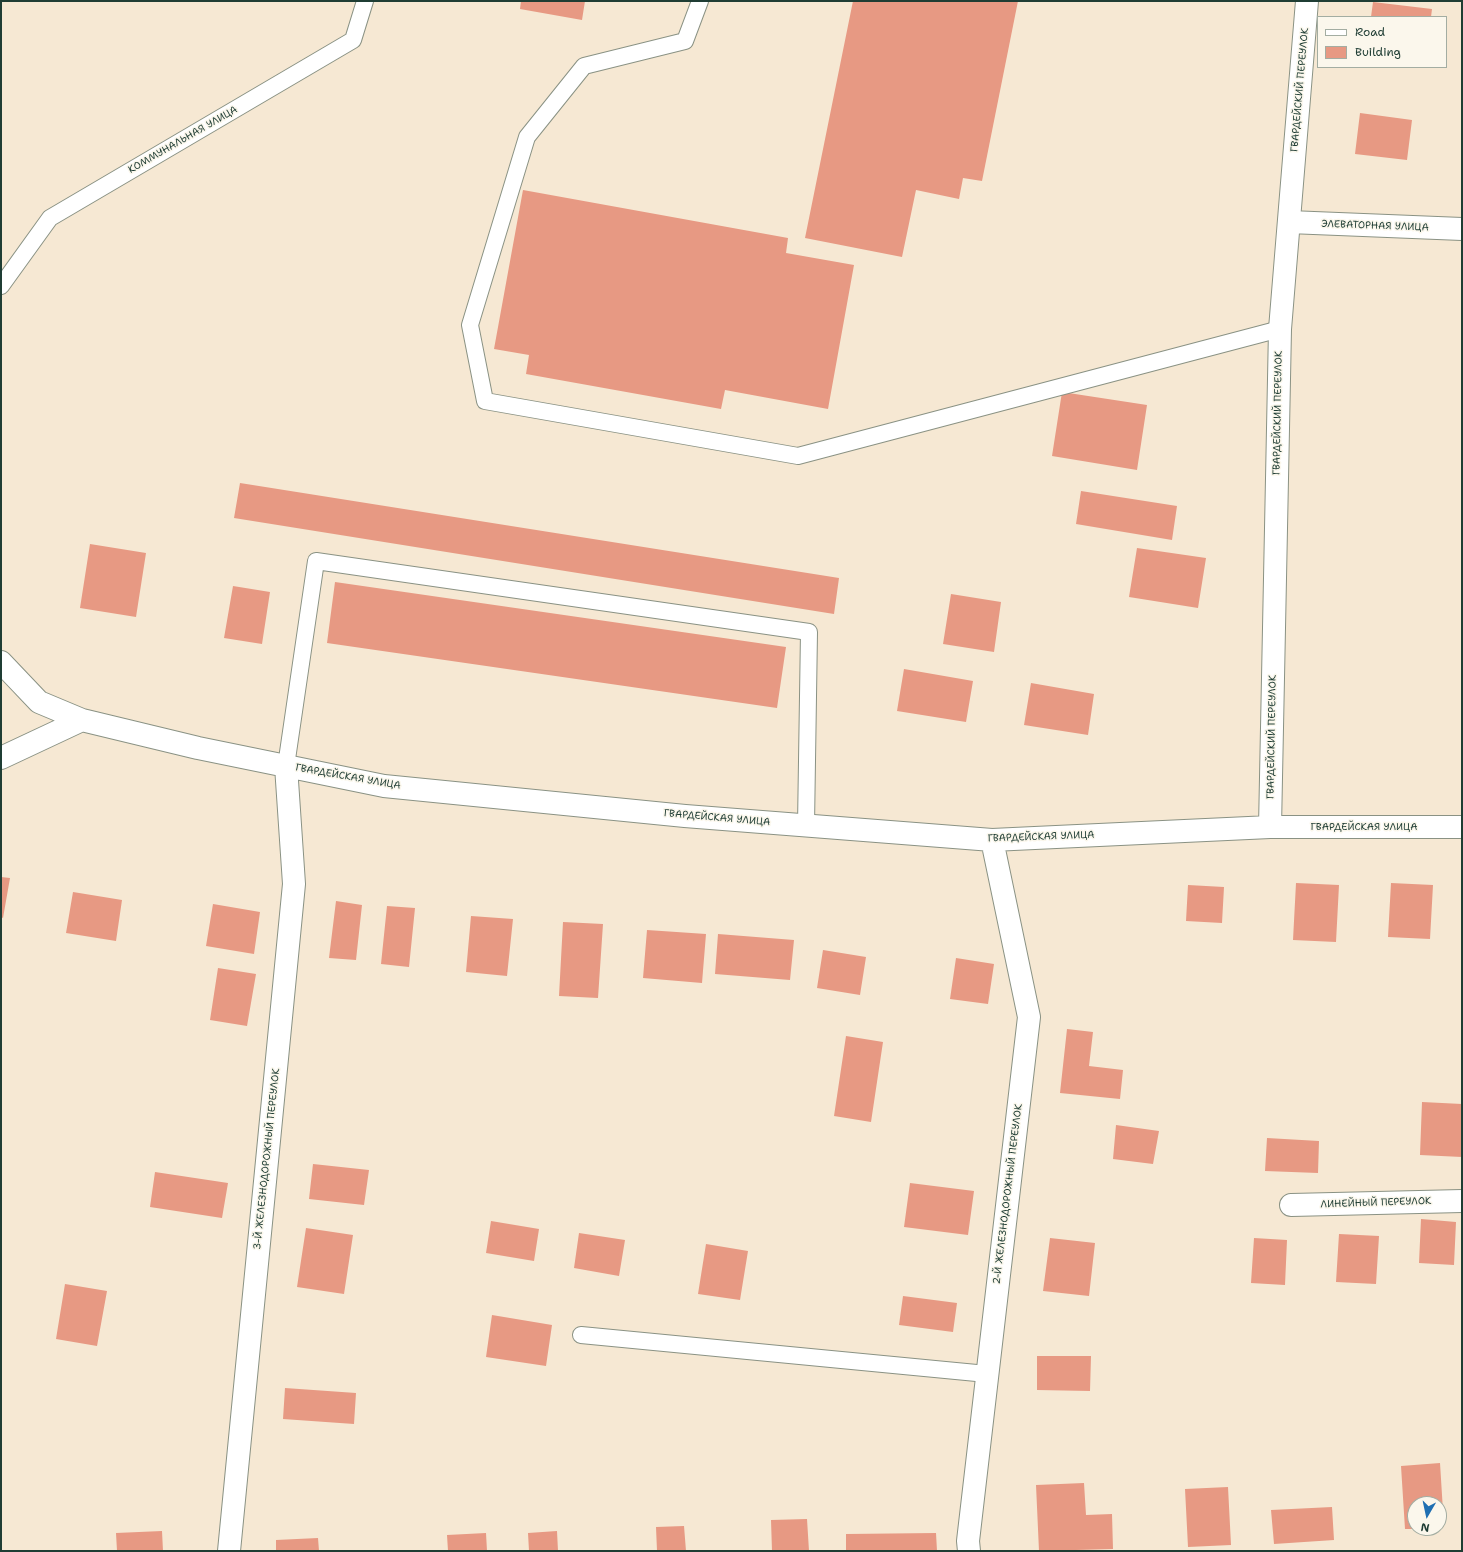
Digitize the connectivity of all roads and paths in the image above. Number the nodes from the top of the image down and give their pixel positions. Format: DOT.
graph roads {
  1 [pos="364,1"];
  2 [pos="700,1"];
  3 [pos="1307,1"];
  4 [pos="1289,222"];
  5 [pos="1462,229"];
  6 [pos="1,286"];
  7 [pos="1280,329"];
  8 [pos="1,662"];
  9 [pos="82,720"];
  10 [pos="1,758"];
  11 [pos="286,766"];
  12 [pos="806,825"];
  13 [pos="1270,827"];
  14 [pos="1462,827"];
  15 [pos="992,840"];
  16 [pos="1462,1201"];
  17 [pos="1291,1206"];
  18 [pos="581,1335"];
  19 [pos="987,1374"];
  20 [pos="229,1551"];
  21 [pos="969,1551"];
  1 -- 6 [label="lane, КОММУНАЛЬНАЯ УЛИЦА"];
  2 -- 7 [label="lane"];
  3 -- 4 [label="street, ГВАРДЕЙСКИЙ ПЕРЕУЛОК"];
  4 -- 5 [label="street, ЭЛЕВАТОРНАЯ УЛИЦА"];
  4 -- 7 [label="street, ГВАРДЕЙСКИЙ ПЕРЕУЛОК"];
  7 -- 13 [label="street, ГВАРДЕЙСКИЙ ПЕРЕУЛОК"];
  8 -- 9 [label="street, ГВАРДЕЙСКАЯ УЛИЦА"];
  9 -- 10 [label="street"];
  9 -- 11 [label="street, ГВАРДЕЙСКАЯ УЛИЦА"];
  11 -- 12 [label="street, ГВАРДЕЙСКАЯ УЛИЦА"];
  11 -- 12 [label="lane"];
  11 -- 20 [label="street, 3-Й ЖЕЛЕЗНОДОРОЖНЫЙ ПЕРЕУЛОК"];
  12 -- 15 [label="street, ГВАРДЕЙСКАЯ УЛИЦА"];
  13 -- 14 [label="street, ГВАРДЕЙСКАЯ УЛИЦА"];
  13 -- 15 [label="street, ГВАРДЕЙСКАЯ УЛИЦА"];
  15 -- 19 [label="street, 2-Й ЖЕЛЕЗНОДОРОЖНЫЙ ПЕРЕУЛОК"];
  16 -- 17 [label="street, ЛИНЕЙНЫЙ ПЕРЕУЛОК"];
  18 -- 19 [label="lane"];
  19 -- 21 [label="street, 2-Й ЖЕЛЕЗНОДОРОЖНЫЙ ПЕРЕУЛОК"];
}
